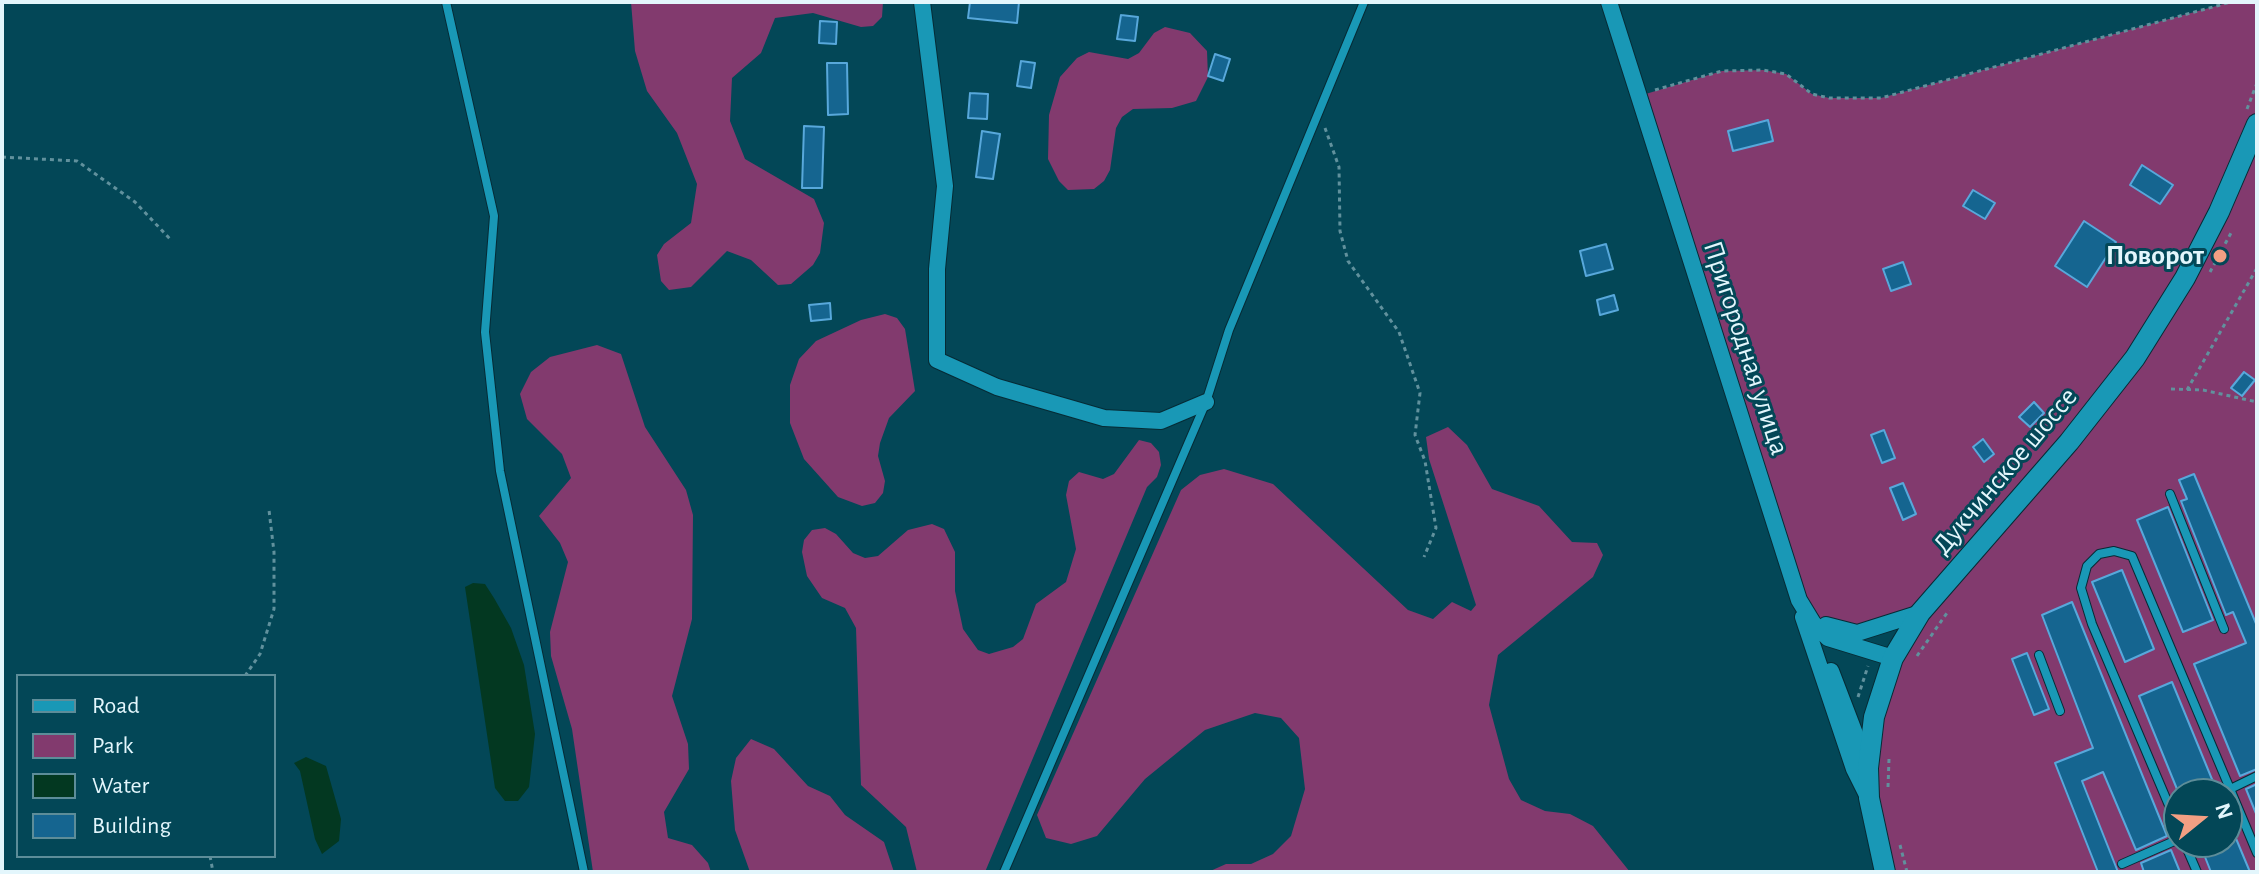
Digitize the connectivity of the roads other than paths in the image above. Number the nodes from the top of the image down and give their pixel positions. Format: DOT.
graph roads {
  1 [pos="446,2"];
  2 [pos="922,2"];
  3 [pos="1364,2"];
  4 [pos="1609,2"];
  5 [pos="2257,124"];
  6 [pos="1206,402"];
  7 [pos="2170,494"];
  8 [pos="1799,600"];
  9 [pos="1920,613"];
  10 [pos="2224,629"];
  11 [pos="2039,655"];
  12 [pos="1901,662"];
  13 [pos="2060,711"];
  14 [pos="1868,768"];
  15 [pos="2226,778"];
  16 [pos="2163,790"];
  17 [pos="1879,797"];
  18 [pos="2243,819"];
  19 [pos="2163,846"];
  20 [pos="2257,853"];
  21 [pos="2122,864"];
  22 [pos="584,872"];
  23 [pos="1004,872"];
  24 [pos="1885,872"];
  1 -- 22 [label="lane"];
  2 -- 6 [label="street"];
  3 -- 6 [label="lane"];
  4 -- 8 [label="street, Пригородная улица"];
  5 -- 9 [label="street, Дукчинское шоссе"];
  6 -- 23 [label="lane"];
  7 -- 10 [label="lane"];
  8 -- 9 [label="street"];
  8 -- 12 [label="street, Пригородная улица"];
  8 -- 14 [label="street"];
  8 -- 17 [label="street"];
  9 -- 12 [label="street, Дукчинское шоссе"];
  11 -- 13 [label="lane"];
  12 -- 14 [label="street, Дукчинское шоссе"];
  14 -- 17 [label="street, Дукчинское шоссе"];
  15 -- 16 [label="lane"];
  17 -- 24 [label="street, Дукчинское шоссе"];
  18 -- 20 [label="lane"];
  19 -- 21 [label="lane"];
}
